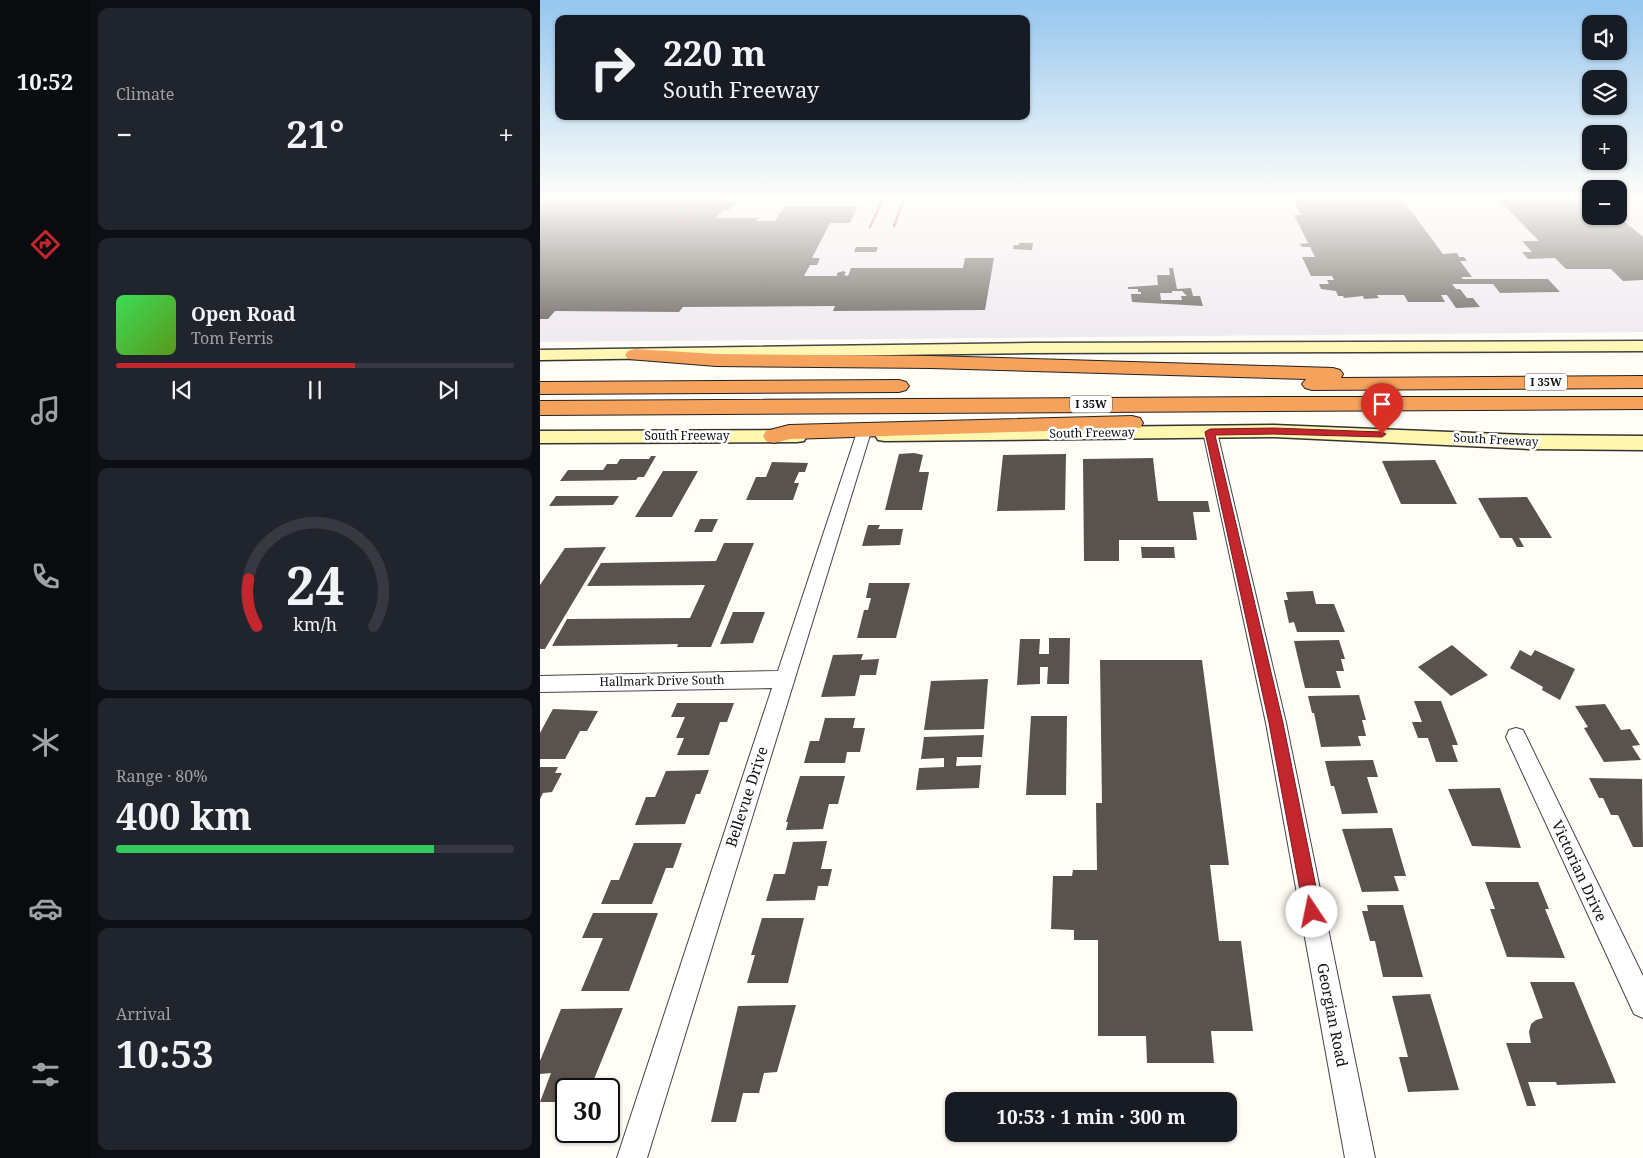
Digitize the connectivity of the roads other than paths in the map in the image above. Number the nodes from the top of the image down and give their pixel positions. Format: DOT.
graph roads {
  1 [pos="1643,346"];
  2 [pos="540,355"];
  3 [pos="635,355"];
  4 [pos="1643,382"];
  5 [pos="1449,383"];
  6 [pos="540,388"];
  7 [pos="1643,403"];
  8 [pos="540,408"];
  9 [pos="1643,412"];
  10 [pos="1210,432"];
  11 [pos="774,436"];
  12 [pos="863,436"];
  13 [pos="540,437"];
  14 [pos="1643,444"];
  15 [pos="784,679"];
  16 [pos="540,684"];
  17 [pos="1516,737"];
  18 [pos="1643,1005"];
  19 [pos="632,1158"];
  20 [pos="1360,1158"];
  1 -- 3 [label="main road"];
  2 -- 3 [label="main road"];
  3 -- 5 [label="highway"];
  4 -- 5 [label="highway, I 35W"];
  5 -- 6 [label="highway, I 35W"];
  7 -- 8 [label="highway, I 35W"];
  9 -- 11 [label="highway"];
  10 -- 12 [label="main road, South Freeway"];
  10 -- 14 [label="main road, South Freeway"];
  10 -- 20 [label="street, Georgian Road"];
  11 -- 12 [label="main road, South Freeway"];
  11 -- 13 [label="main road, South Freeway"];
  12 -- 15 [label="street, Bellevue Drive"];
  15 -- 16 [label="street, Hallmark Drive South"];
  15 -- 19 [label="street, Bellevue Drive"];
  17 -- 18 [label="street, Victorian Drive"];
}
